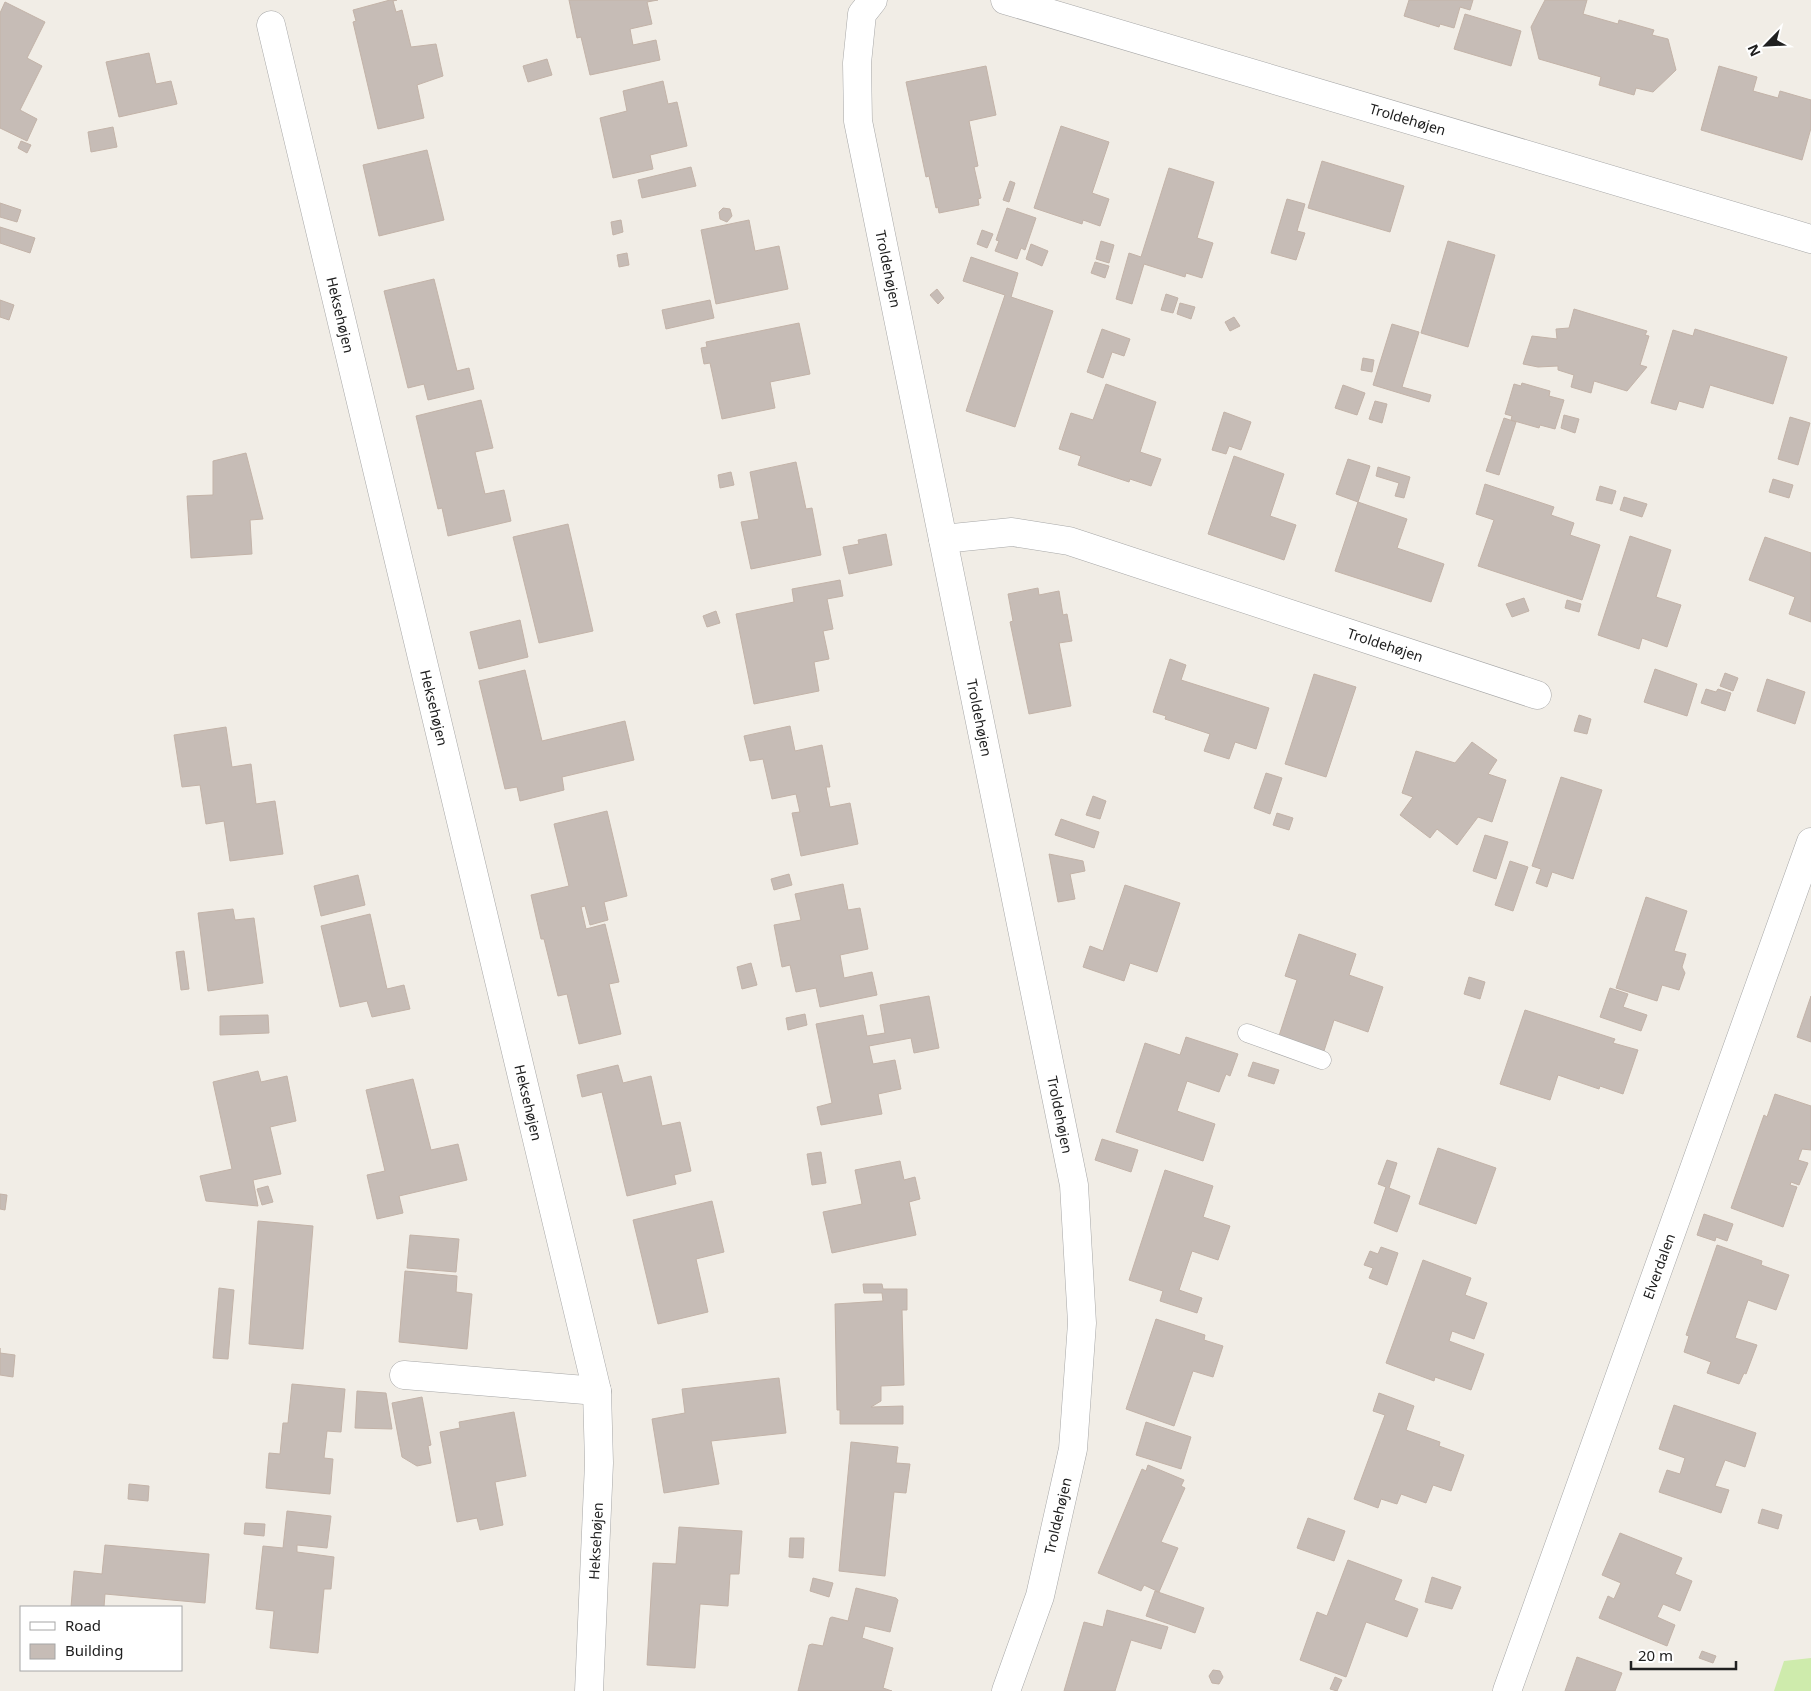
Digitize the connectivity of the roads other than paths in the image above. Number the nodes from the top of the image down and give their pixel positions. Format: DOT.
graph roads {
  1 [pos="873,0"];
  2 [pos="1005,0"];
  3 [pos="271,25"];
  4 [pos="1811,239"];
  5 [pos="943,539"];
  6 [pos="1537,695"];
  7 [pos="1811,842"];
  8 [pos="1247,1033"];
  9 [pos="1322,1060"];
  10 [pos="404,1375"];
  11 [pos="597,1391"];
  12 [pos="589,1691"];
  13 [pos="1006,1691"];
  14 [pos="1507,1691"];
  1 -- 5 [label="street, Troldehøjen"];
  2 -- 4 [label="street, Troldehøjen"];
  3 -- 11 [label="street, Heksehøjen"];
  5 -- 6 [label="street, Troldehøjen"];
  5 -- 13 [label="street, Troldehøjen"];
  7 -- 14 [label="street, Elverdalen"];
  8 -- 9 [label="lane"];
  10 -- 11 [label="street"];
  11 -- 12 [label="street, Heksehøjen"];
}
